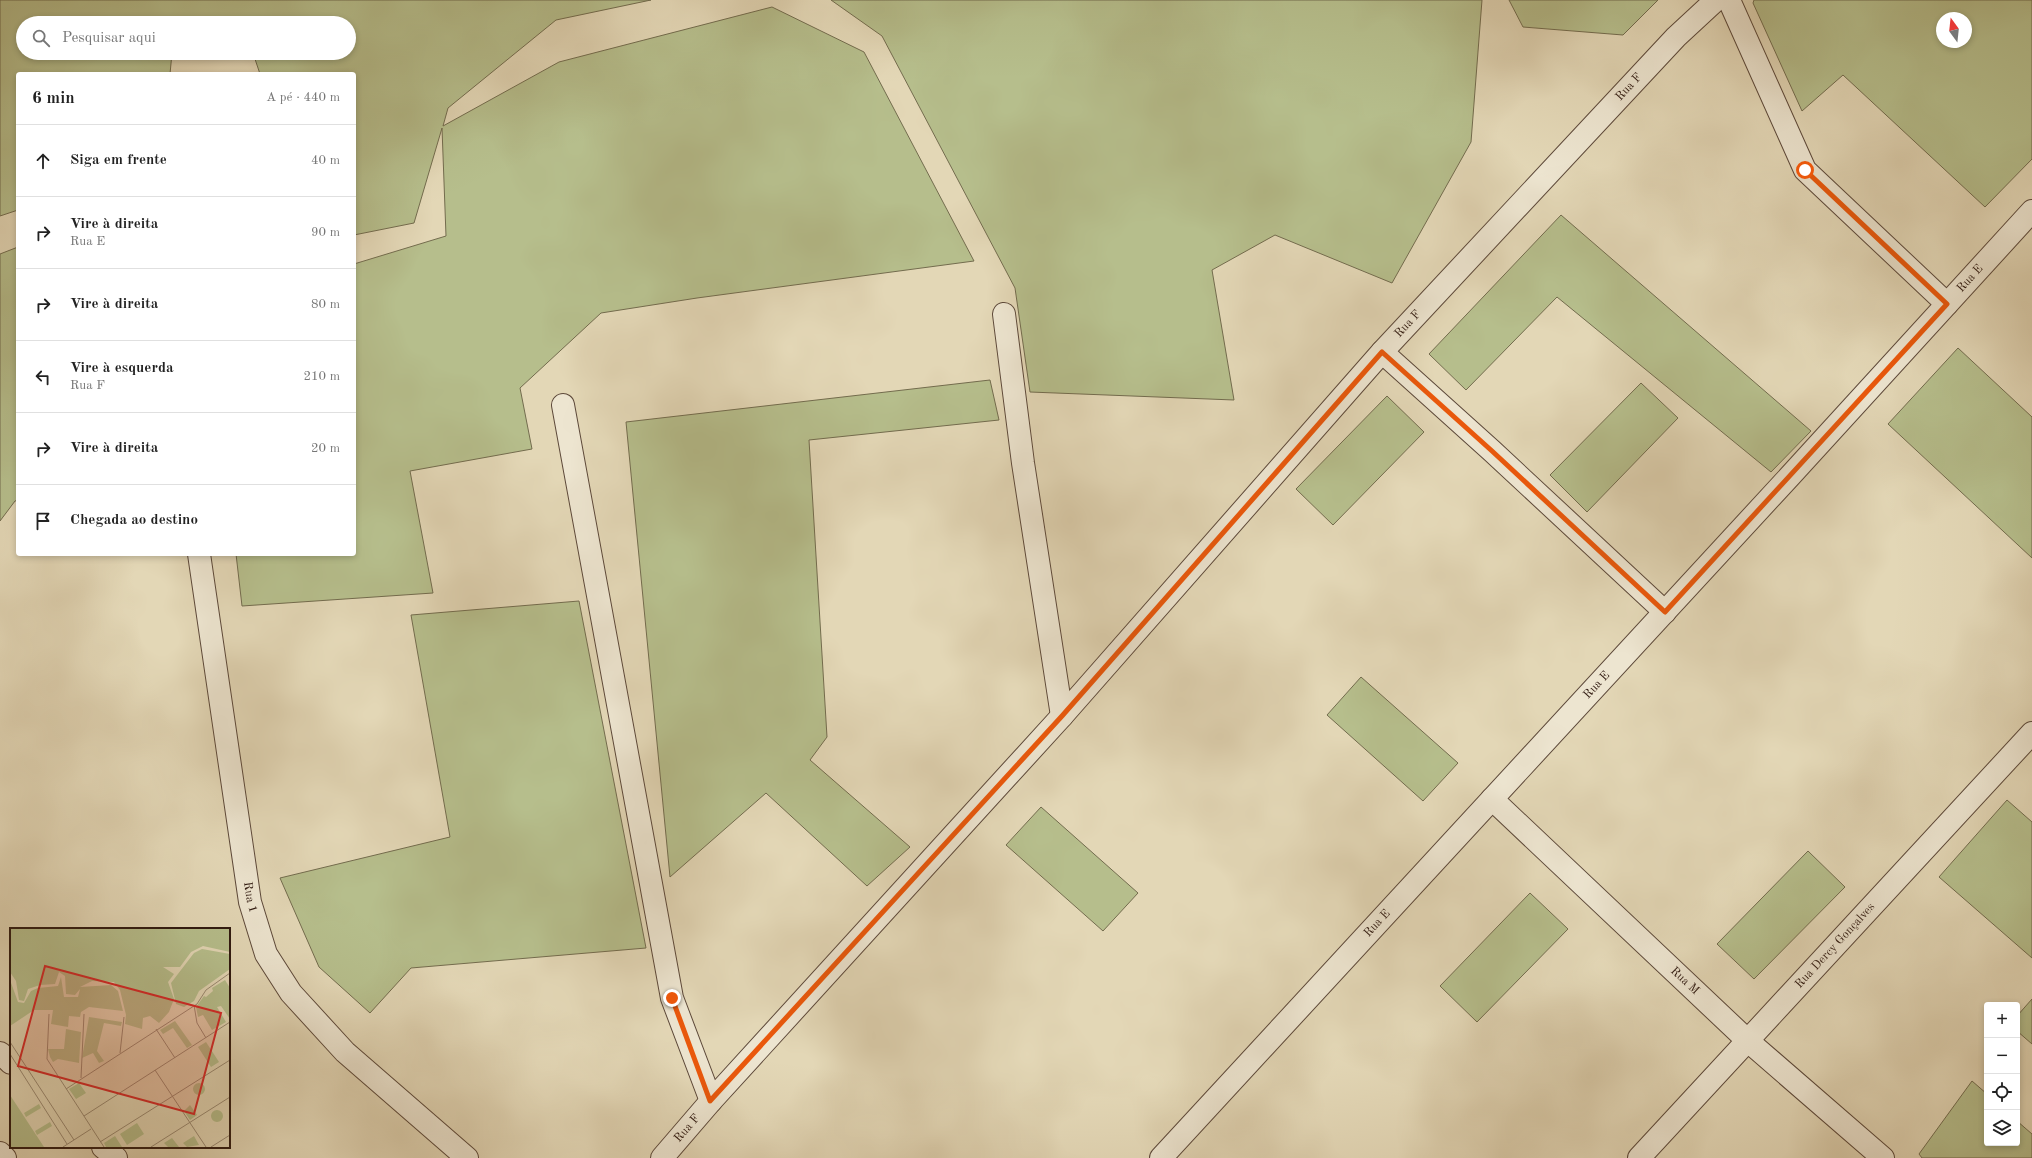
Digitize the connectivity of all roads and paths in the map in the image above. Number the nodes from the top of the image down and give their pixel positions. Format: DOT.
graph roads {
  1 [pos="1716,0"];
  2 [pos="1729,0"];
  3 [pos="2032,211"];
  4 [pos="1947,304"];
  5 [pos="1004,314"];
  6 [pos="1382,352"];
  7 [pos="563,405"];
  8 [pos="199,556"];
  9 [pos="1665,612"];
  10 [pos="1062,716"];
  11 [pos="2032,733"];
  12 [pos="1492,799"];
  13 [pos="1748,1041"];
  14 [pos="0,1053"];
  15 [pos="10,1062"];
  16 [pos="710,1101"];
  17 [pos="104,1148"];
  18 [pos="0,1153"];
  19 [pos="5,1158"];
  20 [pos="116,1158"];
  21 [pos="467,1158"];
  22 [pos="662,1158"];
  23 [pos="1162,1158"];
  24 [pos="1638,1158"];
  25 [pos="1883,1158"];
  1 -- 6 [label="street, Rua F"];
  2 -- 4 [label="street"];
  3 -- 4 [label="street, Rua E"];
  4 -- 9 [label="street, Rua E"];
  5 -- 10 [label="street"];
  6 -- 9 [label="street"];
  6 -- 10 [label="street, Rua F"];
  7 -- 16 [label="street"];
  8 -- 21 [label="street, Rua 1"];
  9 -- 12 [label="street, Rua E"];
  10 -- 16 [label="street, Rua F"];
  11 -- 13 [label="street, Rua Dercy Gonçalves"];
  12 -- 13 [label="street, Rua M"];
  12 -- 23 [label="street, Rua E"];
  13 -- 24 [label="street, Rua Dercy Gonçalves"];
  13 -- 25 [label="street, Rua M"];
  14 -- 15 [label="street"];
  16 -- 22 [label="street, Rua F"];
  17 -- 20 [label="street"];
  18 -- 19 [label="street"];
}
